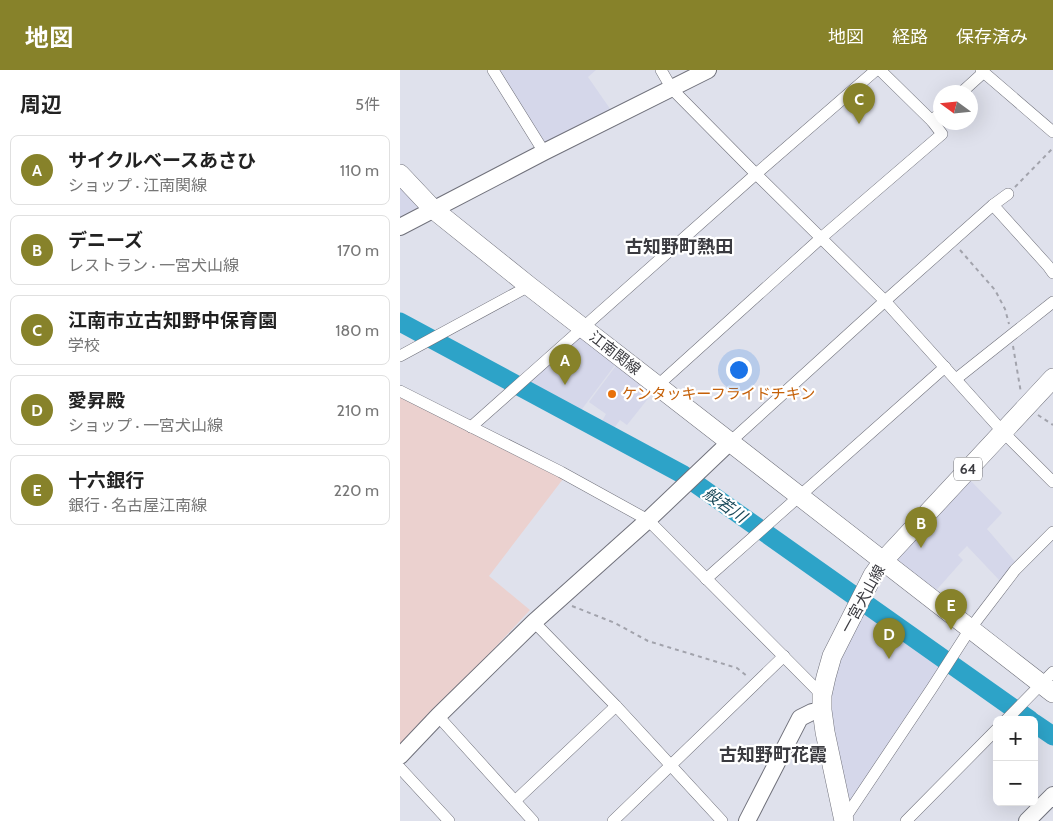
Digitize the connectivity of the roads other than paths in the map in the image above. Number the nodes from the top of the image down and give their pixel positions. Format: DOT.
graph roads {
  1 [pos="493,70"];
  2 [pos="661,70"];
  3 [pos="708,70"];
  4 [pos="876,70"];
  5 [pos="880,70"];
  6 [pos="983,71"];
  7 [pos="969,85"];
  8 [pos="672,89"];
  9 [pos="933,114"];
  10 [pos="941,130"];
  11 [pos="1053,132"];
  12 [pos="544,152"];
  13 [pos="400,174"];
  14 [pos="756,174"];
  15 [pos="1008,194"];
  16 [pos="993,205"];
  17 [pos="433,209"];
  18 [pos="400,227"];
  19 [pos="821,238"];
  20 [pos="1053,273"];
  21 [pos="529,286"];
  22 [pos="885,301"];
  23 [pos="1053,302"];
  24 [pos="582,328"];
  25 [pos="400,356"];
  26 [pos="945,367"];
  27 [pos="1053,378"];
  28 [pos="956,379"];
  29 [pos="657,386"];
  30 [pos="400,391"];
  31 [pos="471,427"];
  32 [pos="1003,432"];
  33 [pos="730,442"];
  34 [pos="1053,482"];
  35 [pos="800,497"];
  36 [pos="648,520"];
  37 [pos="1053,532"];
  38 [pos="883,561"];
  39 [pos="706,579"];
  40 [pos="534,622"];
  41 [pos="970,630"];
  42 [pos="784,656"];
  43 [pos="1049,683"];
  44 [pos="822,702"];
  45 [pos="616,706"];
  46 [pos="438,716"];
  47 [pos="1011,716"];
  48 [pos="993,734"];
  49 [pos="400,756"];
  50 [pos="670,765"];
  51 [pos="400,768"];
  52 [pos="1053,795"];
  53 [pos="515,801"];
  54 [pos="844,820"];
  55 [pos="449,821"];
  56 [pos="533,821"];
  57 [pos="613,821"];
  58 [pos="722,821"];
  59 [pos="747,821"];
  60 [pos="906,821"];
  61 [pos="1027,821"];
  1 -- 12 [label="street"];
  2 -- 8 [label="street"];
  3 -- 8 [label="street"];
  4 -- 14 [label="street"];
  5 -- 9 [label="street"];
  6 -- 7 [label="street"];
  6 -- 11 [label="street"];
  8 -- 12 [label="street"];
  8 -- 14 [label="street"];
  10 -- 19 [label="street"];
  12 -- 17 [label="street"];
  13 -- 17 [label="main road, 江南関線"];
  14 -- 19 [label="street"];
  14 -- 24 [label="street"];
  15 -- 16 [label="street"];
  16 -- 20 [label="street"];
  16 -- 22 [label="street"];
  17 -- 18 [label="street"];
  17 -- 21 [label="main road, 江南関線"];
  19 -- 22 [label="street"];
  19 -- 29 [label="street"];
  21 -- 24 [label="main road, 江南関線"];
  21 -- 25 [label="street"];
  22 -- 26 [label="street"];
  22 -- 33 [label="street"];
  23 -- 28 [label="street"];
  24 -- 29 [label="main road, 江南関線"];
  24 -- 31 [label="street"];
  26 -- 28 [label="street"];
  26 -- 35 [label="street"];
  27 -- 32 [label="main road, 一宮犬山線 / 64"];
  28 -- 32 [label="street"];
  29 -- 33 [label="main road, 江南関線"];
  30 -- 31 [label="street"];
  31 -- 36 [label="street"];
  32 -- 34 [label="street"];
  32 -- 38 [label="main road, 一宮犬山線 / 64"];
  33 -- 35 [label="main road, 江南関線"];
  33 -- 36 [label="street"];
  35 -- 38 [label="main road, 江南関線"];
  35 -- 39 [label="street"];
  36 -- 39 [label="street"];
  36 -- 40 [label="street"];
  37 -- 41 [label="street"];
  38 -- 41 [label="main road, 江南関線"];
  38 -- 44 [label="main road, 一宮犬山線 / 64"];
  39 -- 42 [label="street"];
  40 -- 45 [label="street"];
  40 -- 46 [label="street"];
  41 -- 43 [label="main road, 江南関線"];
  41 -- 54 [label="street"];
  42 -- 44 [label="street"];
  42 -- 50 [label="street"];
  43 -- 47 [label="street"];
  44 -- 54 [label="main road, 一宮犬山線 / 64"];
  44 -- 59 [label="street"];
  45 -- 50 [label="street"];
  45 -- 53 [label="street"];
  46 -- 49 [label="street"];
  46 -- 53 [label="street"];
  48 -- 60 [label="street"];
  50 -- 57 [label="street"];
  50 -- 58 [label="street"];
  51 -- 55 [label="street"];
  52 -- 61 [label="street"];
  53 -- 56 [label="street"];
}
